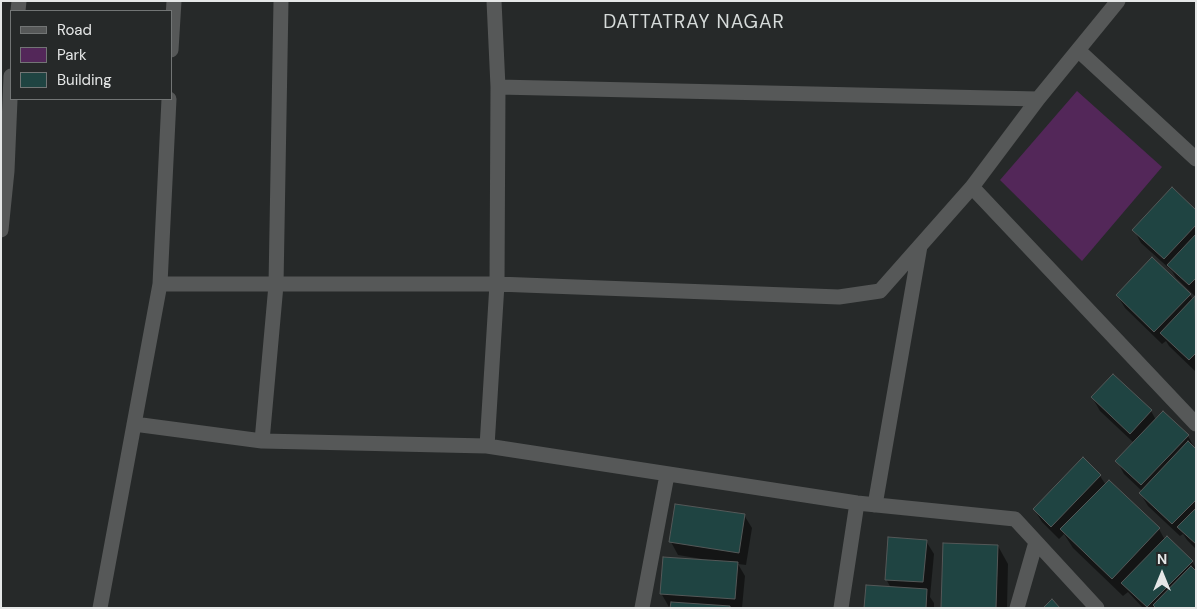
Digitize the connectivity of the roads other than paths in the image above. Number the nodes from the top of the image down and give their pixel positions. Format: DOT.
graph roads {
  1 [pos="174,1"];
  2 [pos="281,1"];
  3 [pos="494,1"];
  4 [pos="1118,1"];
  5 [pos="172,34"];
  6 [pos="1079,51"];
  7 [pos="498,87"];
  8 [pos="1038,99"];
  9 [pos="10,100"];
  10 [pos="169,100"];
  11 [pos="1196,158"];
  12 [pos="972,187"];
  13 [pos="1,230"];
  14 [pos="920,246"];
  15 [pos="160,284"];
  16 [pos="497,284"];
  17 [pos="276,285"];
  18 [pos="134,424"];
  19 [pos="1196,424"];
  20 [pos="262,442"];
  21 [pos="487,446"];
  22 [pos="667,474"];
  23 [pos="857,503"];
  24 [pos="875,505"];
  25 [pos="1036,542"];
  26 [pos="100,608"];
  27 [pos="642,608"];
  28 [pos="841,608"];
  29 [pos="1017,608"];
  30 [pos="1097,608"];
  1 -- 5 [label="street"];
  2 -- 17 [label="street"];
  3 -- 7 [label="street"];
  4 -- 6 [label="street"];
  6 -- 8 [label="street"];
  6 -- 11 [label="street"];
  7 -- 8 [label="street"];
  7 -- 16 [label="street"];
  8 -- 12 [label="street"];
  9 -- 13 [label="street"];
  10 -- 15 [label="street"];
  12 -- 14 [label="street"];
  12 -- 19 [label="street"];
  14 -- 16 [label="street"];
  14 -- 24 [label="street"];
  15 -- 17 [label="street"];
  15 -- 18 [label="street"];
  16 -- 17 [label="street"];
  16 -- 21 [label="street"];
  17 -- 20 [label="street"];
  18 -- 20 [label="street"];
  18 -- 26 [label="street"];
  20 -- 21 [label="street"];
  21 -- 22 [label="street"];
  22 -- 23 [label="street"];
  22 -- 27 [label="street"];
  23 -- 24 [label="street"];
  23 -- 28 [label="street"];
  24 -- 25 [label="street"];
  25 -- 29 [label="street"];
  25 -- 30 [label="street"];
}
